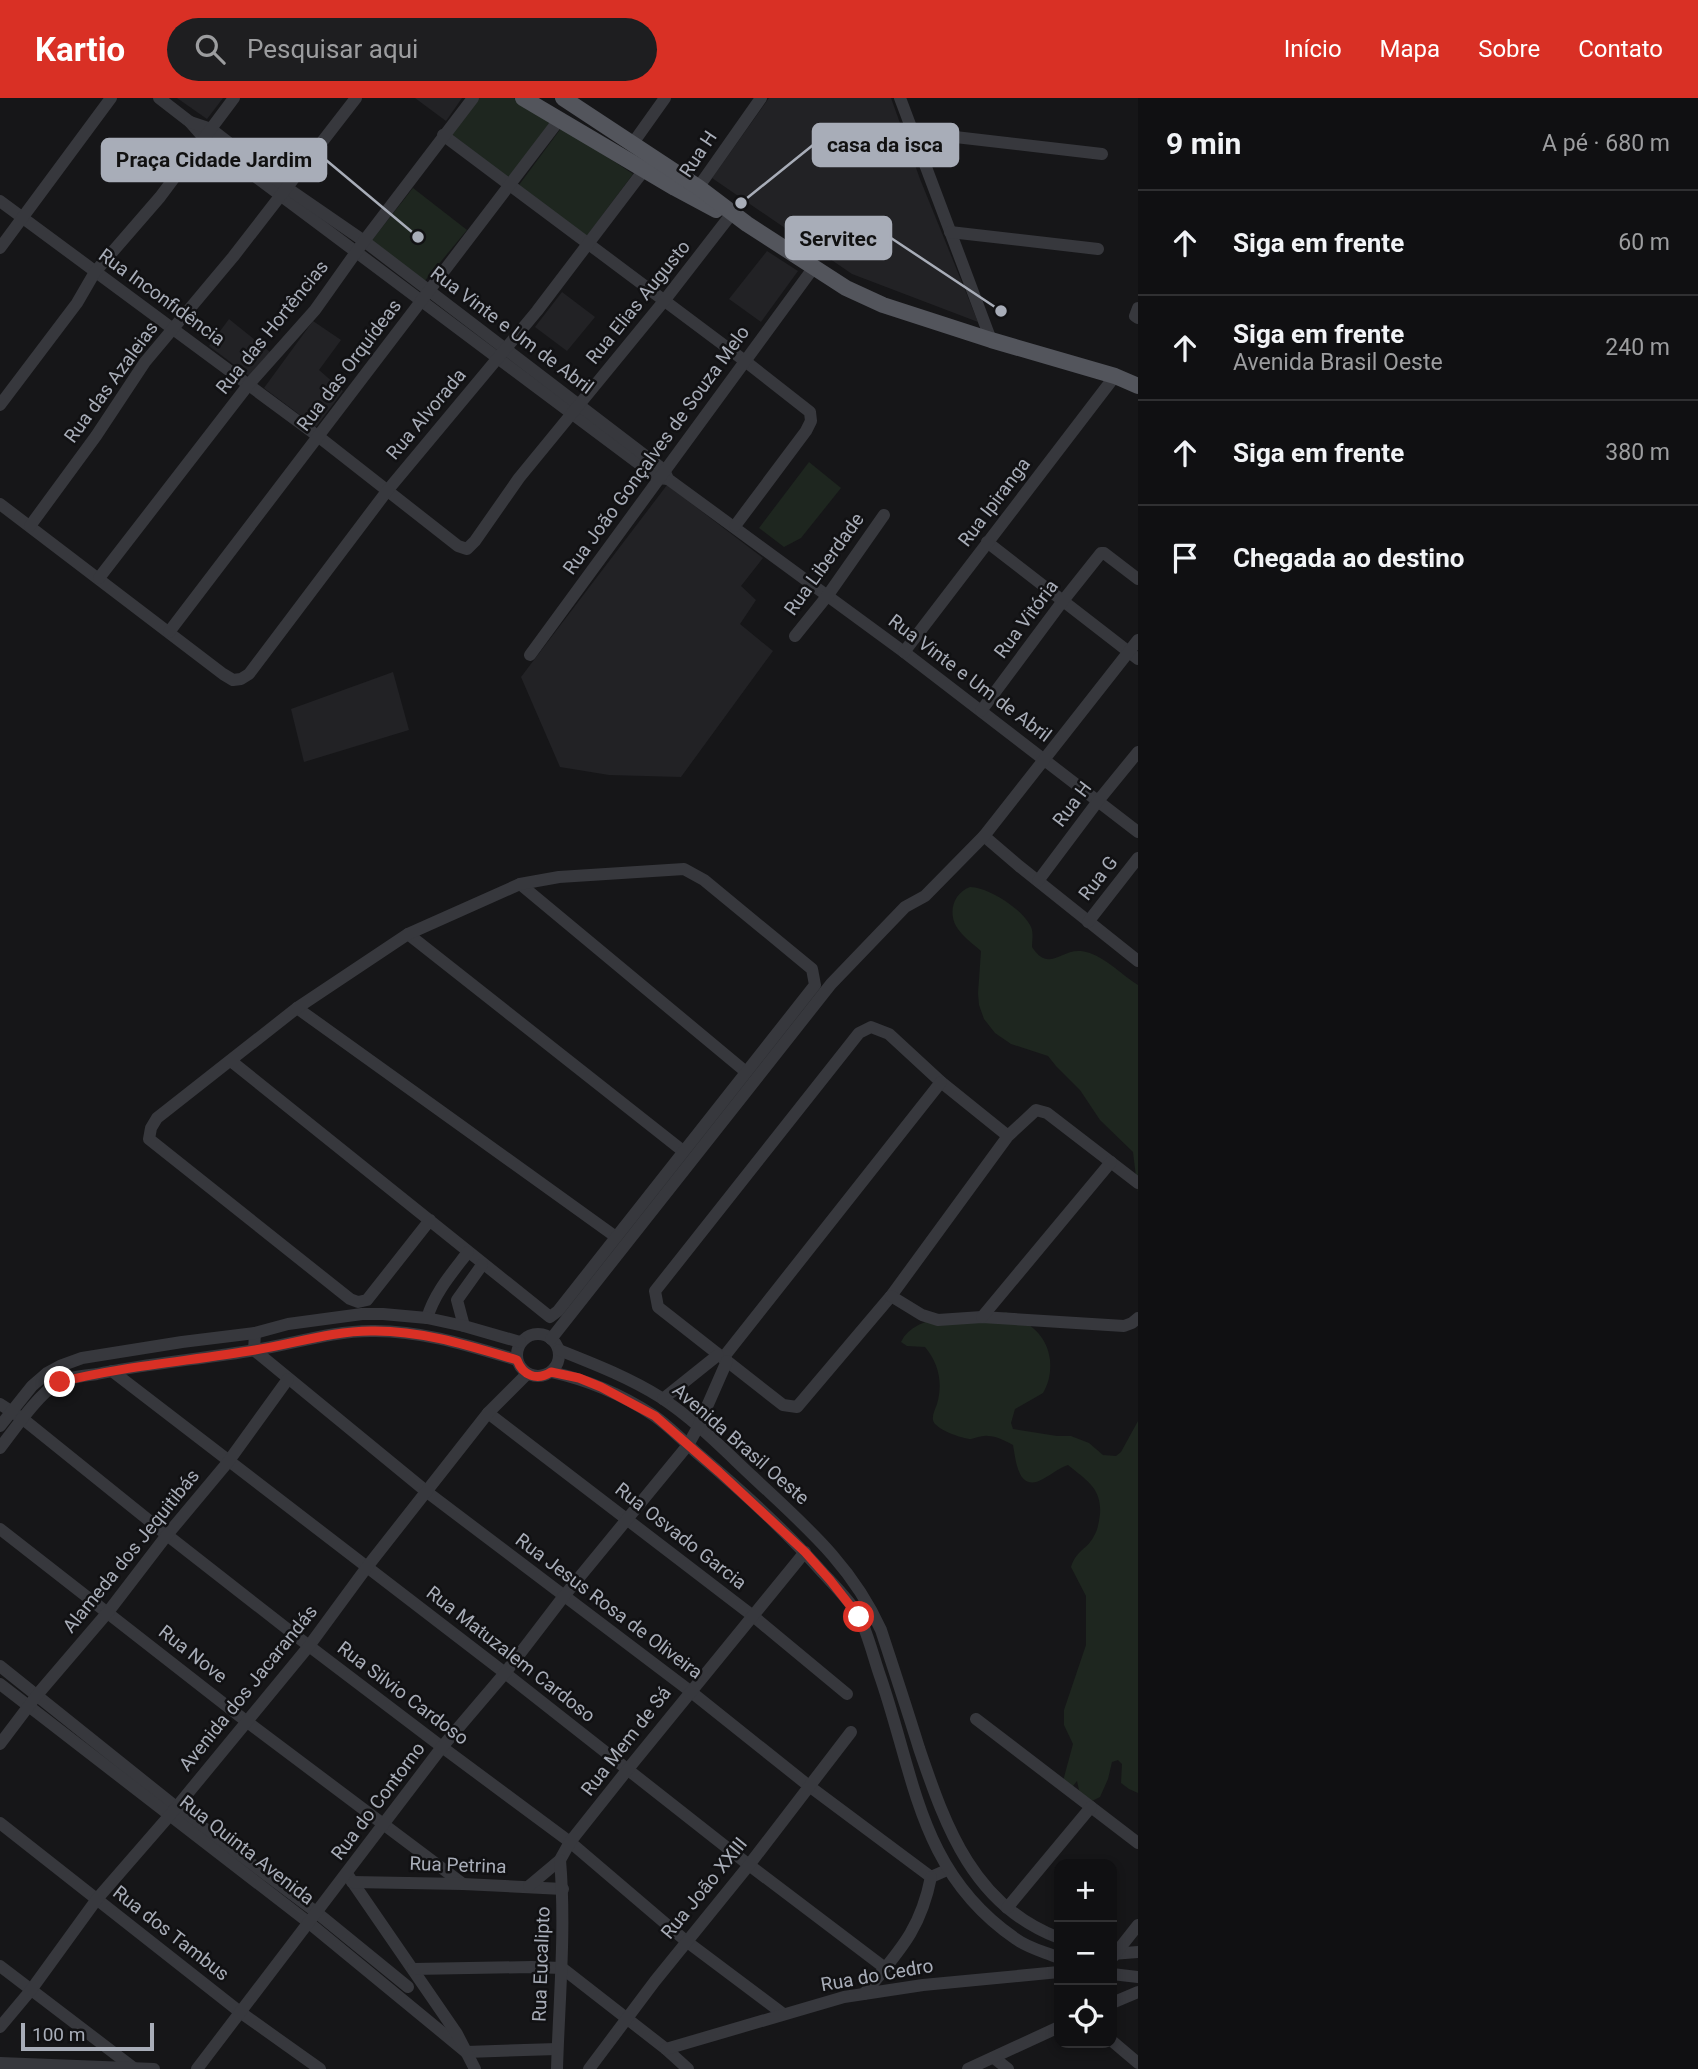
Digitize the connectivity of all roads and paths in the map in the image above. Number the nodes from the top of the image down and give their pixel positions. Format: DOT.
graph roads {
  1 [pos="111,98"];
  2 [pos="159,98"];
  3 [pos="234,98"];
  4 [pos="356,98"];
  5 [pos="473,98"];
  6 [pos="523,98"];
  7 [pos="665,98"];
  8 [pos="761,98"];
  9 [pos="900,98"];
  10 [pos="566,99"];
  11 [pos="559,120"];
  12 [pos="912,132"];
  13 [pos="208,133"];
  14 [pos="443,135"];
  15 [pos="633,143"];
  16 [pos="1102,154"];
  17 [pos="644,170"];
  18 [pos="510,184"];
  19 [pos="284,192"];
  20 [pos="695,192"];
  21 [pos="0,201"];
  22 [pos="732,215"];
  23 [pos="24,218"];
  24 [pos="950,232"];
  25 [pos="589,244"];
  26 [pos="360,247"];
  27 [pos="0,248"];
  28 [pos="1098,249"];
  29 [pos="814,267"];
  30 [pos="95,272"];
  31 [pos="425,297"];
  32 [pos="664,301"];
  33 [pos="1138,308"];
  34 [pos="1138,317"];
  35 [pos="173,329"];
  36 [pos="991,340"];
  37 [pos="502,354"];
  38 [pos="745,362"];
  39 [pos="1111,381"];
  40 [pos="249,384"];
  41 [pos="1138,386"];
  42 [pos="1138,397"];
  43 [pos="0,405"];
  44 [pos="576,409"];
  45 [pos="319,437"];
  46 [pos="664,476"];
  47 [pos="387,491"];
  48 [pos="0,504"];
  49 [pos="884,514"];
  50 [pos="30,526"];
  51 [pos="735,526"];
  52 [pos="987,542"];
  53 [pos="468,548"];
  54 [pos="99,578"];
  55 [pos="1138,579"];
  56 [pos="828,595"];
  57 [pos="1062,602"];
  58 [pos="169,632"];
  59 [pos="795,636"];
  60 [pos="1138,640"];
  61 [pos="904,652"];
  62 [pos="530,655"];
  63 [pos="1133,656"];
  64 [pos="981,711"];
  65 [pos="1138,752"];
  66 [pos="1046,759"];
  67 [pos="1097,801"];
  68 [pos="1138,832"];
  69 [pos="984,836"];
  70 [pos="1138,858"];
  71 [pos="1038,881"];
  72 [pos="520,884"];
  73 [pos="1088,922"];
  74 [pos="408,934"];
  75 [pos="1138,961"];
  76 [pos="297,1008"];
  77 [pos="231,1060"];
  78 [pos="746,1072"];
  79 [pos="941,1082"];
  80 [pos="1008,1136"];
  81 [pos="683,1151"];
  82 [pos="1111,1162"];
  83 [pos="1138,1183"];
  84 [pos="430,1220"];
  85 [pos="616,1237"];
  86 [pos="468,1252"];
  87 [pos="482,1265"];
  88 [pos="891,1296"];
  89 [pos="982,1317"];
  90 [pos="423,1318"];
  91 [pos="1138,1318"];
  92 [pos="464,1326"];
  93 [pos="255,1333"];
  94 [pos="416,1334"];
  95 [pos="551,1339"];
  96 [pos="520,1342"];
  97 [pos="254,1350"];
  98 [pos="559,1350"];
  99 [pos="723,1358"];
  100 [pos="517,1360"];
  101 [pos="111,1371"];
  102 [pos="551,1372"];
  103 [pos="527,1374"];
  104 [pos="288,1379"];
  105 [pos="663,1399"];
  106 [pos="5,1408"];
  107 [pos="488,1413"];
  108 [pos="23,1419"];
  109 [pos="0,1426"];
  110 [pos="698,1427"];
  111 [pos="688,1445"];
  112 [pos="0,1448"];
  113 [pos="228,1462"];
  114 [pos="427,1492"];
  115 [pos="628,1519"];
  116 [pos="0,1529"];
  117 [pos="167,1535"];
  118 [pos="805,1552"];
  119 [pos="368,1567"];
  120 [pos="564,1596"];
  121 [pos="108,1612"];
  122 [pos="753,1616"];
  123 [pos="309,1646"];
  124 [pos="0,1666"];
  125 [pos="505,1673"];
  126 [pos="0,1684"];
  127 [pos="690,1691"];
  128 [pos="846,1694"];
  129 [pos="37,1695"];
  130 [pos="28,1707"];
  131 [pos="976,1719"];
  132 [pos="246,1721"];
  133 [pos="851,1732"];
  134 [pos="0,1744"];
  135 [pos="442,1747"];
  136 [pos="628,1769"];
  137 [pos="809,1786"];
  138 [pos="1091,1807"];
  139 [pos="173,1811"];
  140 [pos="0,1823"];
  141 [pos="385,1825"];
  142 [pos="948,1828"];
  143 [pos="930,1836"];
  144 [pos="570,1842"];
  145 [pos="1138,1843"];
  146 [pos="560,1860"];
  147 [pos="749,1865"];
  148 [pos="947,1870"];
  149 [pos="930,1877"];
  150 [pos="349,1878"];
  151 [pos="463,1884"];
  152 [pos="529,1886"];
  153 [pos="563,1889"];
  154 [pos="97,1899"];
  155 [pos="1007,1908"];
  156 [pos="312,1917"];
  157 [pos="1138,1925"];
  158 [pos="1054,1936"];
  159 [pos="686,1941"];
  160 [pos="1117,1951"];
  161 [pos="1138,1952"];
  162 [pos="1117,1955"];
  163 [pos="1054,1956"];
  164 [pos="0,1966"];
  165 [pos="562,1968"];
  166 [pos="885,1968"];
  167 [pos="1054,1972"];
  168 [pos="1117,1975"];
  169 [pos="413,1978"];
  170 [pos="1138,1978"];
  171 [pos="31,1990"];
  172 [pos="1138,1992"];
  173 [pos="864,1994"];
  174 [pos="402,1999"];
  175 [pos="1117,2001"];
  176 [pos="240,2012"];
  177 [pos="782,2013"];
  178 [pos="627,2019"];
  179 [pos="0,2027"];
  180 [pos="1054,2028"];
  181 [pos="1117,2045"];
  182 [pos="557,2049"];
  183 [pos="666,2049"];
  184 [pos="466,2052"];
  185 [pos="994,2058"];
  186 [pos="0,2063"];
  187 [pos="1138,2063"];
  188 [pos="135,2068"];
  189 [pos="1006,2068"];
  190 [pos="154,2069"];
  191 [pos="197,2069"];
  192 [pos="320,2069"];
  193 [pos="475,2069"];
  194 [pos="557,2069"];
  195 [pos="589,2069"];
  196 [pos="688,2069"];
  197 [pos="968,2069"];
  1 -- 23 [label="street"];
  2 -- 13 [label="street, Rua Vinte e Um de Abril"];
  3 -- 13 [label="street"];
  4 -- 19 [label="street, Rua das Azaleias"];
  5 -- 14 [label="street, Rua das Hortências"];
  6 -- 11 [label="main road"];
  7 -- 15 [label="street"];
  8 -- 20 [label="street, Rua H"];
  9 -- 12 [label="street"];
  10 -- 15 [label="main road"];
  11 -- 17 [label="main road"];
  11 -- 18 [label="street, Rua das Orquídeas"];
  12 -- 16 [label="street"];
  12 -- 24 [label="street"];
  13 -- 19 [label="street, Rua Vinte e Um de Abril"];
  13 -- 30 [label="street"];
  14 -- 18 [label="street"];
  14 -- 26 [label="street, Rua das Hortências"];
  15 -- 20 [label="main road"];
  17 -- 20 [label="main road"];
  17 -- 25 [label="street, Rua Alvorada"];
  18 -- 25 [label="street"];
  18 -- 31 [label="street, Rua das Orquídeas"];
  19 -- 26 [label="street, Rua Vinte e Um de Abril"];
  19 -- 35 [label="street, Rua das Azaleias"];
  20 -- 22 [label="main road"];
  21 -- 23 [label="street, Rua Inconfidência"];
  22 -- 29 [label="main road"];
  22 -- 32 [label="street, Rua Elias Augusto"];
  23 -- 27 [label="street"];
  23 -- 30 [label="street, Rua Inconfidência"];
  24 -- 28 [label="street"];
  24 -- 36 [label="street"];
  25 -- 32 [label="street"];
  25 -- 37 [label="street, Rua Alvorada"];
  26 -- 31 [label="street, Rua Vinte e Um de Abril"];
  26 -- 40 [label="street, Rua das Hortências"];
  29 -- 36 [label="main road"];
  29 -- 38 [label="street, Rua João Gonçalves de Souza Melo"];
  30 -- 35 [label="street, Rua Inconfidência"];
  30 -- 43 [label="street"];
  31 -- 37 [label="street, Rua Vinte e Um de Abril"];
  31 -- 45 [label="street, Rua das Orquídeas"];
  32 -- 38 [label="street"];
  32 -- 44 [label="street, Rua Elias Augusto"];
  33 -- 34 [label="street"];
  35 -- 40 [label="street, Rua Inconfidência"];
  35 -- 50 [label="street, Rua das Azaleias"];
  36 -- 39 [label="main road"];
  37 -- 44 [label="street, Rua Vinte e Um de Abril"];
  37 -- 47 [label="street, Rua Alvorada"];
  38 -- 46 [label="street, Rua João Gonçalves de Souza Melo"];
  38 -- 51 [label="street"];
  39 -- 41 [label="main road"];
  39 -- 42 [label="main road"];
  39 -- 52 [label="street, Rua Ipiranga"];
  40 -- 45 [label="street, Rua Inconfidência"];
  40 -- 54 [label="street, Rua das Hortências"];
  44 -- 46 [label="street, Rua Vinte e Um de Abril"];
  44 -- 53 [label="street, Rua Elias Augusto"];
  45 -- 47 [label="street, Rua Inconfidência"];
  45 -- 58 [label="street, Rua das Orquídeas"];
  46 -- 51 [label="street, Rua Vinte e Um de Abril"];
  46 -- 62 [label="street, Rua João Gonçalves de Souza Melo"];
  47 -- 53 [label="street, Rua Inconfidência"];
  47 -- 58 [label="street, Rua Alvorada"];
  48 -- 50 [label="street"];
  49 -- 56 [label="street, Rua Liberdade"];
  50 -- 54 [label="street"];
  51 -- 56 [label="street, Rua Vinte e Um de Abril"];
  52 -- 57 [label="street"];
  52 -- 61 [label="street, Rua Ipiranga"];
  54 -- 58 [label="street"];
  55 -- 57 [label="street, Rua Vitória"];
  56 -- 59 [label="street, Rua Liberdade"];
  56 -- 61 [label="street, Rua Vinte e Um de Abril"];
  57 -- 63 [label="street"];
  57 -- 64 [label="street, Rua Vitória"];
  60 -- 63 [label="street"];
  61 -- 64 [label="street, Rua Vinte e Um de Abril"];
  63 -- 66 [label="street"];
  64 -- 66 [label="street, Rua Vinte e Um de Abril"];
  65 -- 67 [label="street, Rua H"];
  66 -- 67 [label="street, Rua Vinte e Um de Abril"];
  66 -- 69 [label="street"];
  67 -- 68 [label="street, Rua Vinte e Um de Abril"];
  67 -- 71 [label="street, Rua H"];
  69 -- 71 [label="street"];
  69 -- 95 [label="street"];
  70 -- 73 [label="street, Rua G"];
  71 -- 73 [label="street"];
  72 -- 74 [label="street"];
  72 -- 78 [label="street"];
  72 -- 78 [label="street"];
  73 -- 75 [label="street"];
  74 -- 76 [label="street"];
  74 -- 81 [label="street"];
  76 -- 77 [label="street"];
  76 -- 85 [label="street"];
  77 -- 84 [label="street"];
  77 -- 84 [label="street"];
  78 -- 81 [label="street"];
  79 -- 80 [label="street"];
  79 -- 99 [label="street"];
  79 -- 99 [label="street"];
  80 -- 82 [label="street"];
  80 -- 88 [label="street"];
  81 -- 85 [label="street"];
  82 -- 83 [label="street"];
  82 -- 89 [label="street"];
  84 -- 86 [label="street"];
  85 -- 87 [label="street"];
  86 -- 87 [label="street"];
  86 -- 90 [label="street"];
  87 -- 92 [label="street"];
  88 -- 89 [label="street"];
  88 -- 99 [label="street"];
  89 -- 91 [label="street"];
  90 -- 92 [label="street"];
  90 -- 93 [label="street"];
  90 -- 94 [label="street"];
  92 -- 96 [label="street"];
  93 -- 97 [label="street"];
  93 -- 106 [label="street"];
  94 -- 97 [label="street"];
  94 -- 100 [label="street"];
  95 -- 96 [label="street"];
  95 -- 98 [label="street"];
  96 -- 100 [label="street"];
  97 -- 101 [label="street"];
  97 -- 104 [label="street, Rua Jesus Rosa de Oliveira"];
  98 -- 102 [label="street"];
  98 -- 105 [label="street, Avenida Brasil Oeste"];
  99 -- 105 [label="street"];
  99 -- 110 [label="street, Rua do Contorno"];
  100 -- 103 [label="street"];
  101 -- 108 [label="street"];
  101 -- 113 [label="street, Rua Matuzalem Cardoso"];
  102 -- 103 [label="street"];
  102 -- 111 [label="street, Avenida Brasil Oeste"];
  103 -- 107 [label="street, Avenida dos Jacarandás"];
  104 -- 113 [label="street, Alameda dos Jequitibás"];
  104 -- 114 [label="street, Rua Jesus Rosa de Oliveira"];
  105 -- 110 [label="street, Avenida Brasil Oeste"];
  106 -- 108 [label="street, Rua Silvio Cardoso"];
  106 -- 109 [label="street"];
  107 -- 114 [label="street, Avenida dos Jacarandás"];
  107 -- 115 [label="street, Rua Osvado Garcia"];
  108 -- 112 [label="street"];
  108 -- 117 [label="street, Rua Silvio Cardoso"];
  110 -- 111 [label="street, Rua do Contorno"];
  110 -- 142 [label="street, Avenida Brasil Oeste"];
  111 -- 115 [label="street, Rua do Contorno"];
  111 -- 118 [label="street, Avenida Brasil Oeste"];
  113 -- 117 [label="street, Alameda dos Jequitibás"];
  113 -- 119 [label="street, Rua Matuzalem Cardoso"];
  114 -- 119 [label="street, Avenida dos Jacarandás"];
  114 -- 120 [label="street, Rua Jesus Rosa de Oliveira"];
  115 -- 120 [label="street, Rua do Contorno"];
  115 -- 122 [label="street, Rua Osvado Garcia"];
  116 -- 121 [label="street, Rua Nove"];
  117 -- 121 [label="street, Alameda dos Jequitibás"];
  117 -- 123 [label="street, Rua Silvio Cardoso"];
  118 -- 122 [label="street, Rua Mem de Sá"];
  118 -- 143 [label="street, Avenida Brasil Oeste"];
  119 -- 123 [label="street, Avenida dos Jacarandás"];
  119 -- 125 [label="street, Rua Matuzalem Cardoso"];
  120 -- 125 [label="street, Rua do Contorno"];
  120 -- 127 [label="street, Rua Jesus Rosa de Oliveira"];
  121 -- 129 [label="street, Alameda dos Jequitibás"];
  121 -- 132 [label="street, Rua Nove"];
  122 -- 127 [label="street, Rua Mem de Sá"];
  122 -- 128 [label="street, Rua Osvado Garcia"];
  123 -- 132 [label="street, Avenida dos Jacarandás"];
  123 -- 135 [label="street, Rua Silvio Cardoso"];
  124 -- 129 [label="street, Rua Quinta Avenida"];
  125 -- 135 [label="street, Rua do Contorno"];
  125 -- 136 [label="street, Rua Matuzalem Cardoso"];
  126 -- 130 [label="street, Rua Quinta Avenida"];
  127 -- 136 [label="street, Rua Mem de Sá"];
  127 -- 137 [label="street, Rua Jesus Rosa de Oliveira"];
  129 -- 130 [label="street, Alameda dos Jequitibás"];
  129 -- 139 [label="street, Rua Quinta Avenida"];
  130 -- 134 [label="street, Alameda dos Jequitibás"];
  130 -- 139 [label="street, Rua Quinta Avenida"];
  131 -- 138 [label="street"];
  132 -- 139 [label="street, Avenida dos Jacarandás"];
  132 -- 141 [label="street, Rua Nove"];
  133 -- 137 [label="street, Rua João XXIII"];
  135 -- 141 [label="street, Rua do Contorno"];
  135 -- 144 [label="street, Rua Silvio Cardoso"];
  136 -- 144 [label="street, Rua Mem de Sá"];
  136 -- 147 [label="street, Rua Matuzalem Cardoso"];
  137 -- 147 [label="street, Rua João XXIII"];
  137 -- 149 [label="street, Rua Jesus Rosa de Oliveira"];
  138 -- 145 [label="street"];
  138 -- 155 [label="street"];
  139 -- 154 [label="street, Avenida dos Jacarandás"];
  139 -- 156 [label="street, Rua Quinta Avenida"];
  140 -- 154 [label="street, Rua dos Tambus"];
  141 -- 150 [label="street, Rua do Contorno"];
  141 -- 151 [label="street, Rua Nove"];
  142 -- 143 [label="street"];
  142 -- 155 [label="street, Avenida Brasil Oeste"];
  143 -- 148 [label="street, Avenida Brasil Oeste"];
  144 -- 146 [label="street, Rua Mem de Sá"];
  144 -- 159 [label="street, Rua Silvio Cardoso"];
  146 -- 152 [label="street, Rua Mem de Sá"];
  146 -- 153 [label="street, Rua Eucalipto"];
  147 -- 159 [label="street, Rua João XXIII"];
  147 -- 166 [label="street, Rua Matuzalem Cardoso"];
  148 -- 149 [label="street"];
  148 -- 163 [label="street, Avenida Brasil Oeste"];
  149 -- 166 [label="street"];
  150 -- 151 [label="street, Rua Petrina"];
  150 -- 156 [label="street, Rua do Contorno"];
  150 -- 169 [label="street"];
  151 -- 152 [label="street, Rua Petrina"];
  152 -- 153 [label="street, Rua Petrina"];
  153 -- 165 [label="street, Rua Eucalipto"];
  154 -- 171 [label="street, Avenida dos Jacarandás"];
  154 -- 176 [label="street, Rua dos Tambus"];
  155 -- 158 [label="street, Avenida Brasil Oeste"];
  156 -- 169 [label="street, Rua Quinta Avenida"];
  156 -- 174 [label="street, Rua Quinta Avenida"];
  156 -- 176 [label="street, Rua do Contorno"];
  157 -- 160 [label="street"];
  159 -- 177 [label="street, Rua Silvio Cardoso"];
  159 -- 178 [label="street, Rua João XXIII"];
  161 -- 162 [label="street"];
  164 -- 171 [label="street"];
  165 -- 169 [label="street"];
  165 -- 178 [label="street"];
  165 -- 182 [label="street, Rua Eucalipto"];
  166 -- 173 [label="street"];
  167 -- 173 [label="street, Rua do Cedro"];
  168 -- 170 [label="street"];
  169 -- 174 [label="street"];
  169 -- 184 [label="street"];
  171 -- 179 [label="street, Avenida dos Jacarandás"];
  171 -- 188 [label="street"];
  172 -- 175 [label="street"];
  173 -- 177 [label="street, Rua do Cedro"];
  174 -- 184 [label="street, Rua Quinta Avenida"];
  176 -- 191 [label="street, Rua do Contorno"];
  176 -- 192 [label="street, Rua dos Tambus"];
  177 -- 183 [label="street, Rua do Cedro"];
  178 -- 183 [label="street"];
  178 -- 195 [label="street, Rua João XXIII"];
  180 -- 185 [label="street"];
  181 -- 187 [label="street"];
  182 -- 184 [label="street"];
  182 -- 194 [label="street, Rua Eucalipto"];
  183 -- 196 [label="street"];
  184 -- 193 [label="street"];
  185 -- 189 [label="street"];
  185 -- 197 [label="street"];
  186 -- 188 [label="street"];
  188 -- 190 [label="street"];
}
